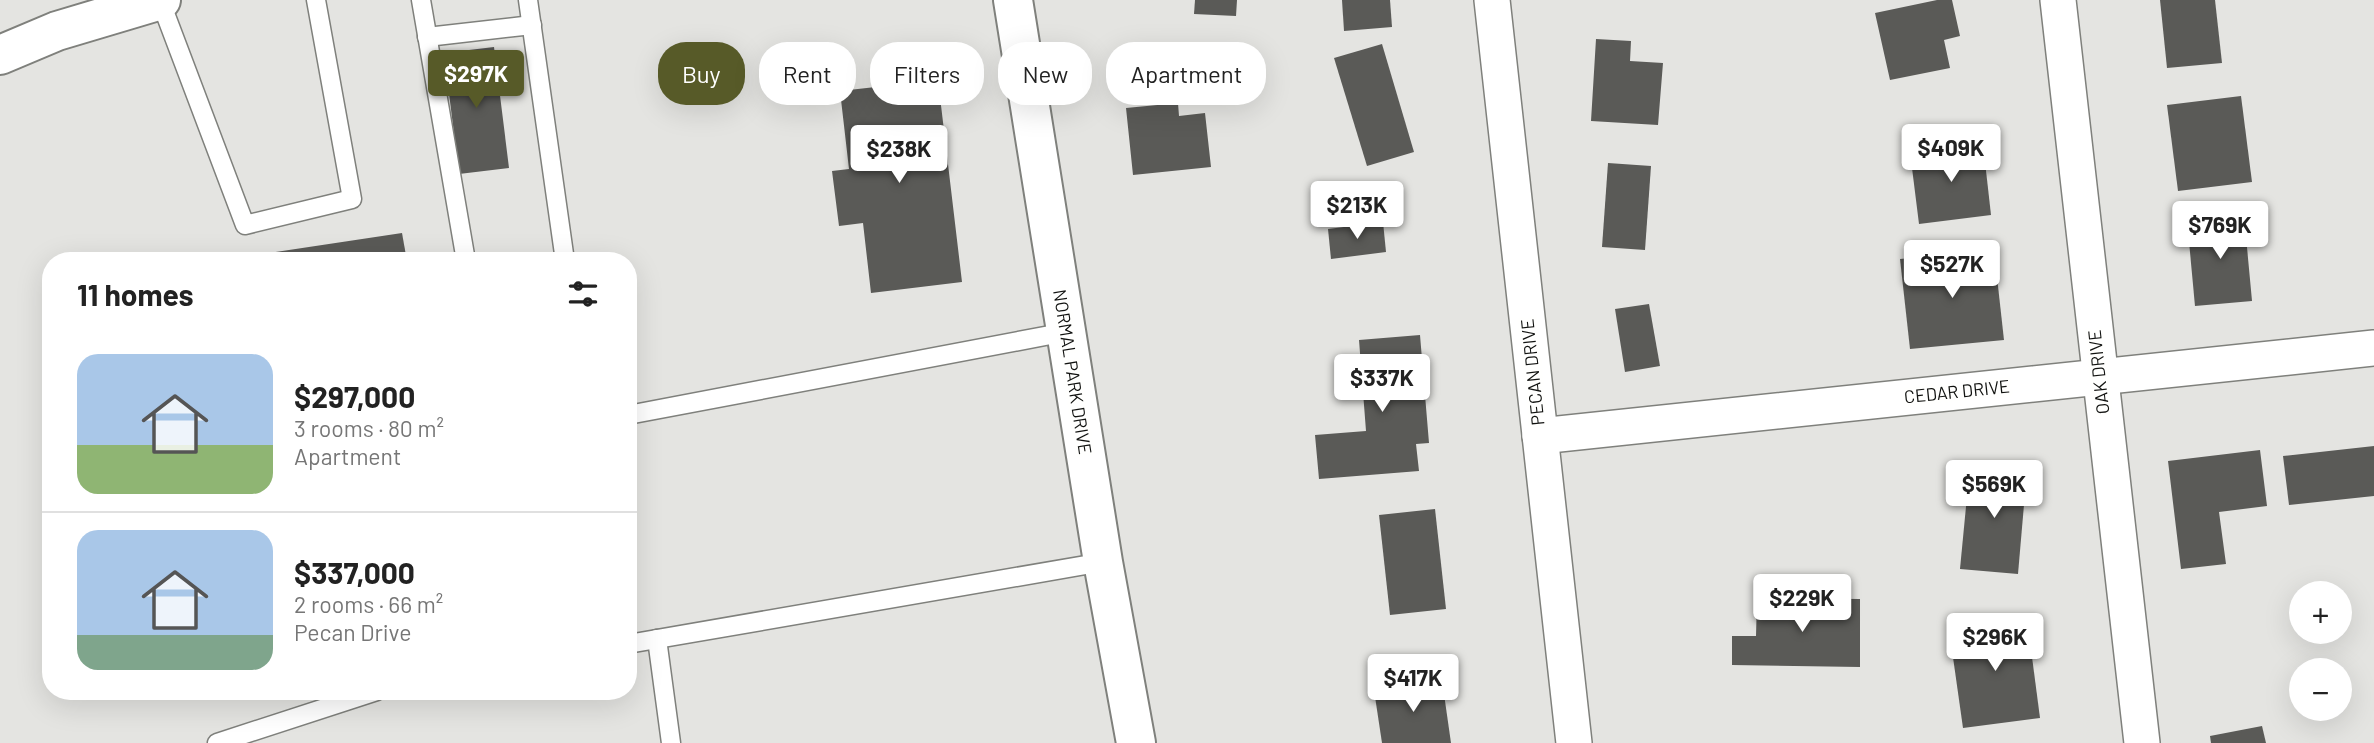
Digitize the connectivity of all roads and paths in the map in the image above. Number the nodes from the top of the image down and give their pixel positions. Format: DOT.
graph roads {
  1 [pos="161,0"];
  2 [pos="316,0"];
  3 [pos="421,0"];
  4 [pos="528,0"];
  5 [pos="1013,0"];
  6 [pos="1492,0"];
  7 [pos="2058,0"];
  8 [pos="532,24"];
  9 [pos="427,37"];
  10 [pos="0,55"];
  11 [pos="464,252"];
  12 [pos="564,252"];
  13 [pos="1066,332"];
  14 [pos="2374,348"];
  15 [pos="2099,377"];
  16 [pos="637,413"];
  17 [pos="1540,436"];
  18 [pos="1103,562"];
  19 [pos="657,639"];
  20 [pos="637,642"];
  21 [pos="349,700"];
  22 [pos="217,743"];
  23 [pos="671,743"];
  24 [pos="1136,743"];
  25 [pos="1574,743"];
  26 [pos="2142,743"];
  1 -- 2 [label="lane"];
  1 -- 10 [label="street"];
  3 -- 9 [label="lane"];
  4 -- 8 [label="lane"];
  5 -- 13 [label="street, NORMAL PARK DRIVE"];
  6 -- 17 [label="street, PECAN DRIVE"];
  7 -- 15 [label="street, OAK DRIVE"];
  8 -- 9 [label="lane"];
  8 -- 12 [label="lane"];
  9 -- 11 [label="lane"];
  13 -- 16 [label="lane"];
  13 -- 18 [label="street, NORMAL PARK DRIVE"];
  14 -- 15 [label="street, CEDAR DRIVE"];
  15 -- 17 [label="street, CEDAR DRIVE"];
  15 -- 26 [label="street, OAK DRIVE"];
  17 -- 25 [label="street, PECAN DRIVE"];
  18 -- 19 [label="lane"];
  18 -- 24 [label="street, NORMAL PARK DRIVE"];
  19 -- 20 [label="lane"];
  19 -- 23 [label="lane"];
  21 -- 22 [label="lane"];
}
